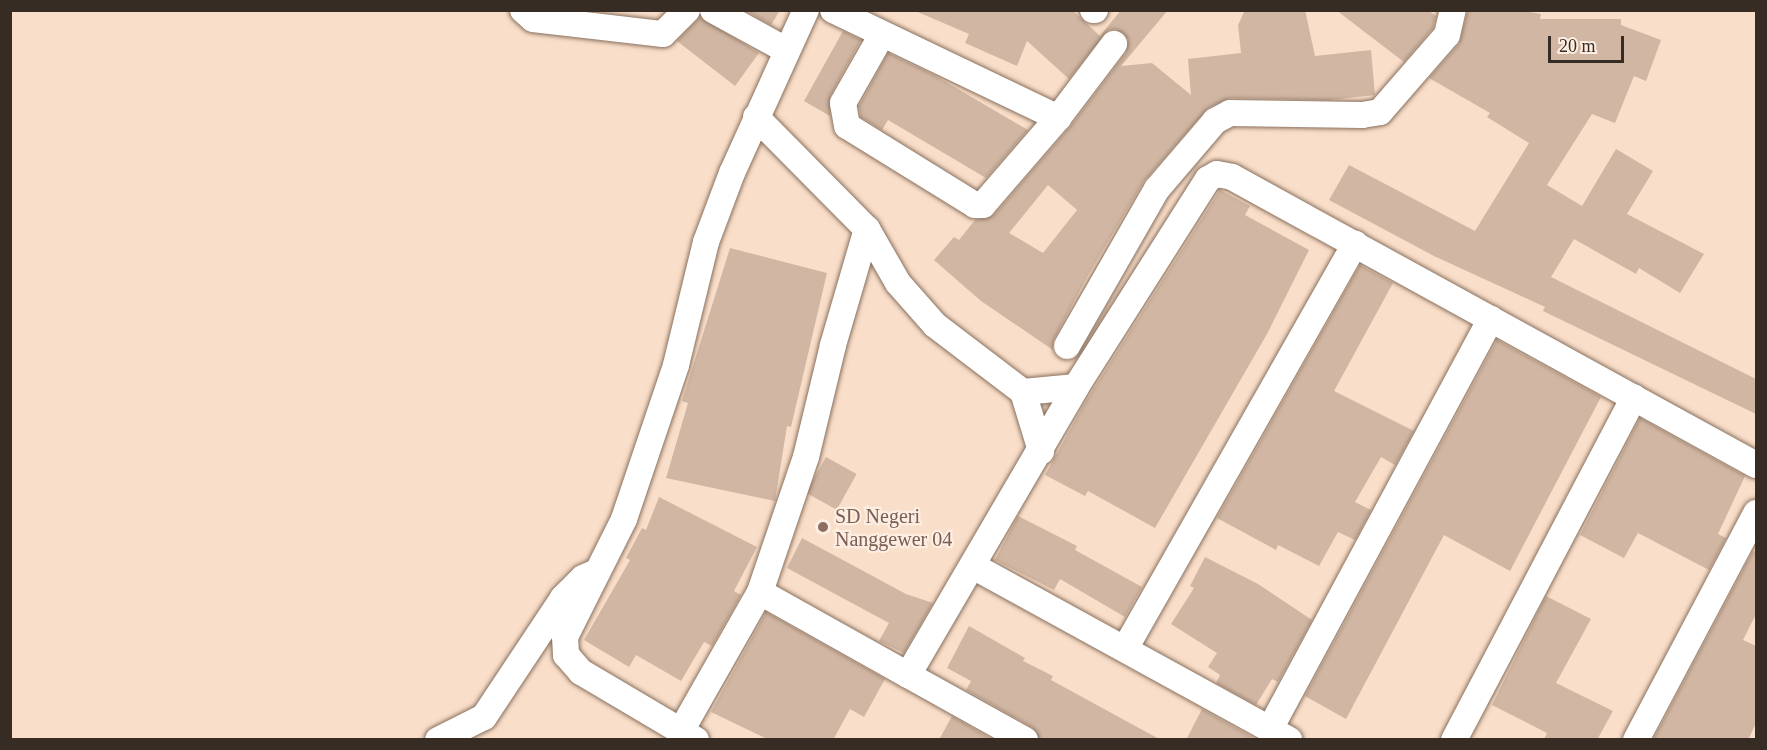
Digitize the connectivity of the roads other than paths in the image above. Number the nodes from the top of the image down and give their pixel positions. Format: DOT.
graph roads {
  1 [pos="523,10"];
  2 [pos="687,10"];
  3 [pos="713,10"];
  4 [pos="806,10"];
  5 [pos="833,10"];
  6 [pos="1453,10"];
  7 [pos="881,36"];
  8 [pos="1114,44"];
  9 [pos="786,50"];
  10 [pos="756,117"];
  11 [pos="1058,118"];
  12 [pos="867,229"];
  13 [pos="1355,244"];
  14 [pos="1491,319"];
  15 [pos="1067,346"];
  16 [pos="1076,387"];
  17 [pos="1023,392"];
  18 [pos="1635,397"];
  19 [pos="1041,451"];
  20 [pos="1756,465"];
  21 [pos="1756,513"];
  22 [pos="973,566"];
  23 [pos="600,570"];
  24 [pos="760,592"];
  25 [pos="1126,647"];
  26 [pos="908,675"];
  27 [pos="1279,734"];
  28 [pos="688,735"];
  29 [pos="438,740"];
  30 [pos="1025,740"];
  31 [pos="1454,740"];
  32 [pos="1636,740"];
  1 -- 2 [label="street"];
  3 -- 9 [label="street"];
  4 -- 9 [label="street"];
  5 -- 7 [label="street"];
  6 -- 15 [label="street"];
  7 -- 11 [label="street"];
  7 -- 11 [label="street"];
  8 -- 11 [label="street"];
  9 -- 10 [label="street"];
  10 -- 12 [label="street"];
  10 -- 23 [label="street"];
  12 -- 17 [label="street"];
  12 -- 24 [label="street"];
  13 -- 14 [label="street"];
  13 -- 16 [label="street"];
  13 -- 25 [label="street"];
  14 -- 18 [label="street"];
  14 -- 27 [label="street"];
  16 -- 17 [label="street"];
  16 -- 19 [label="street"];
  17 -- 19 [label="street"];
  18 -- 20 [label="street"];
  18 -- 31 [label="street"];
  19 -- 22 [label="street"];
  21 -- 32 [label="street"];
  22 -- 25 [label="street"];
  22 -- 26 [label="street"];
  23 -- 28 [label="street"];
  23 -- 29 [label="street"];
  24 -- 26 [label="street"];
  24 -- 28 [label="street"];
  25 -- 27 [label="street"];
  26 -- 30 [label="street"];
}
